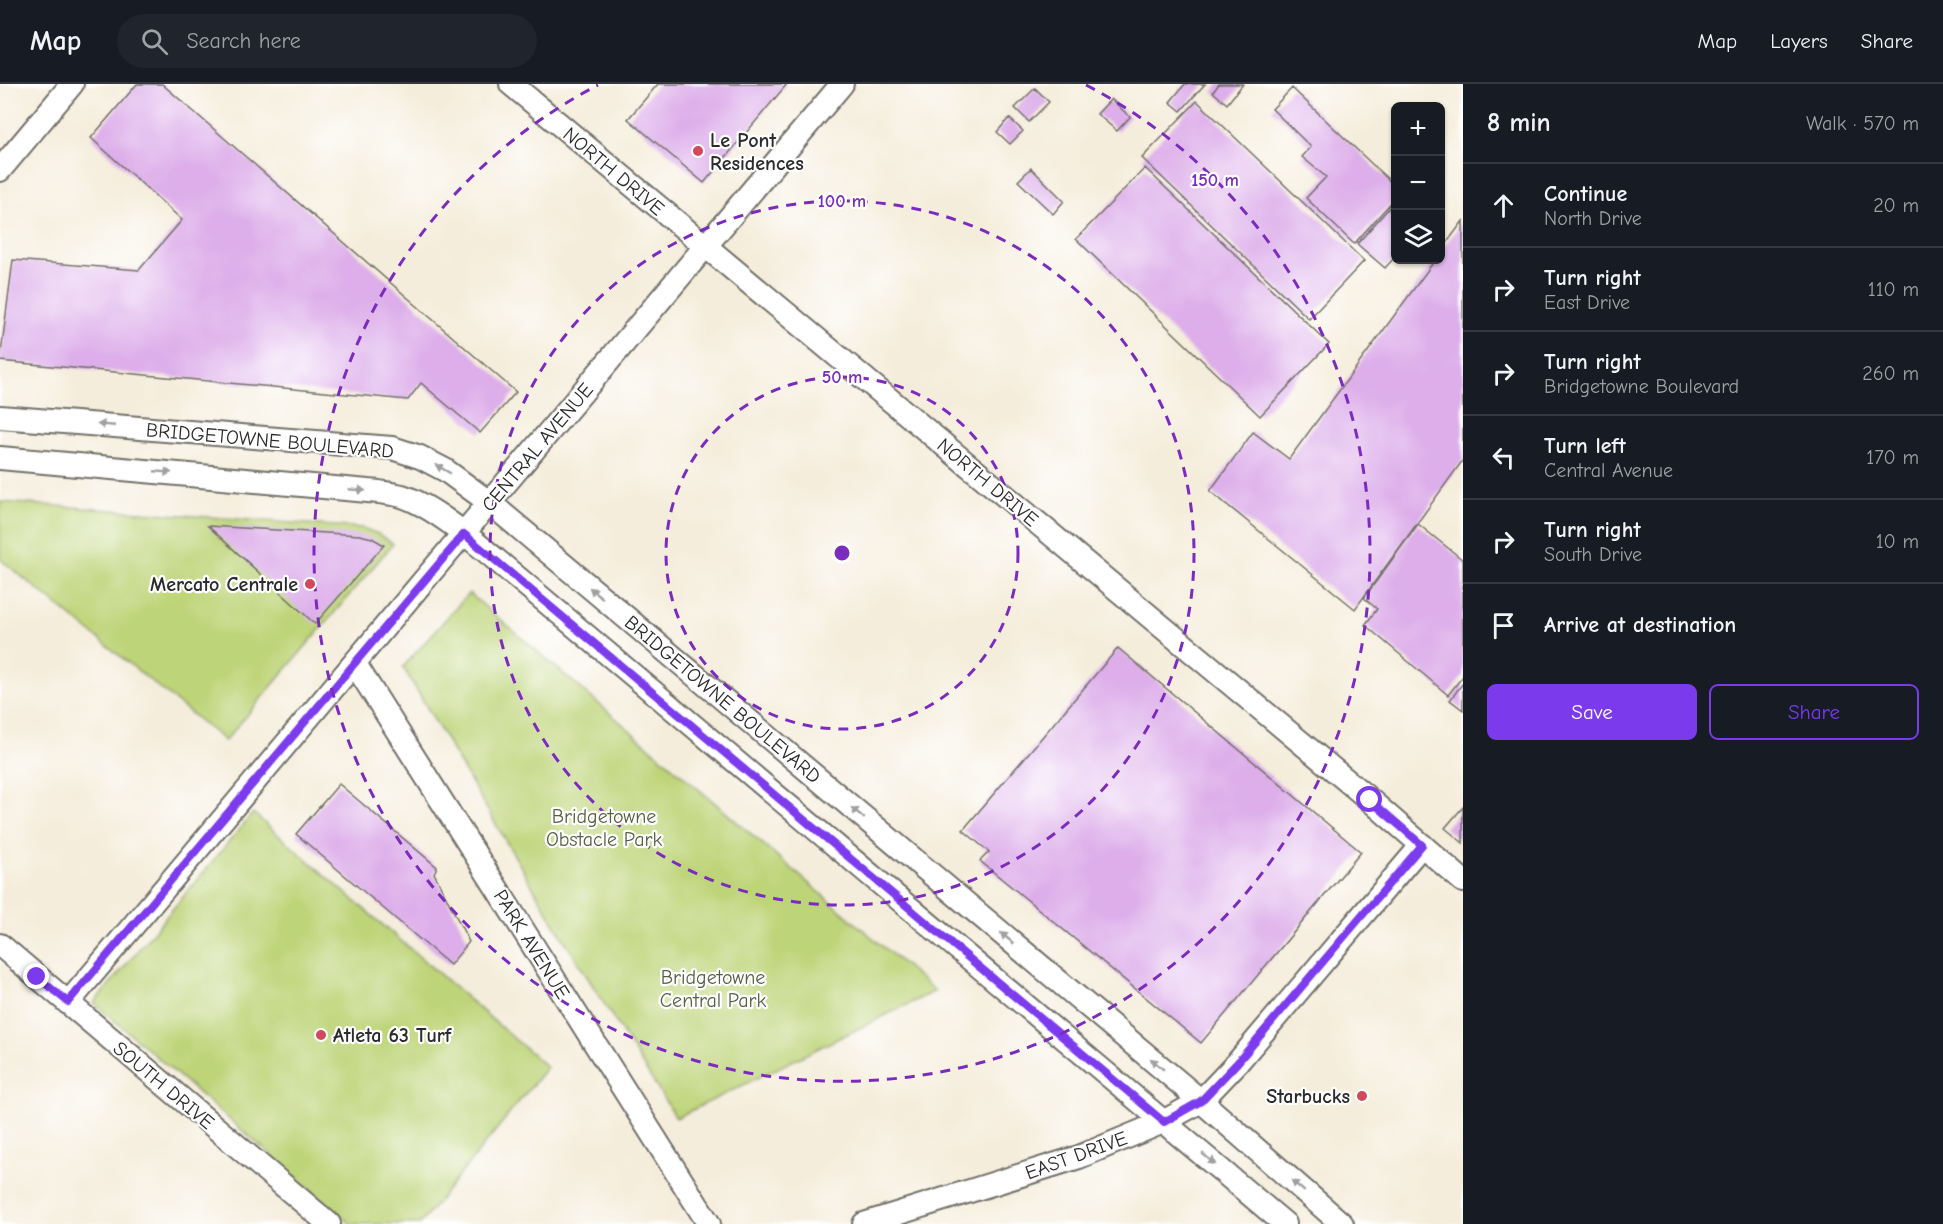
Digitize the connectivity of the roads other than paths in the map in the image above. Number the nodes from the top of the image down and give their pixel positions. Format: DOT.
graph roads {
  1 [pos="72,84"];
  2 [pos="511,84"];
  3 [pos="842,84"];
  4 [pos="0,170"];
  5 [pos="705,247"];
  6 [pos="0,417"];
  7 [pos="0,458"];
  8 [pos="490,503"];
  9 [pos="464,534"];
  10 [pos="355,664"];
  11 [pos="1422,845"];
  12 [pos="1463,881"];
  13 [pos="0,945"];
  14 [pos="68,1002"];
  15 [pos="1201,1101"];
  16 [pos="1164,1122"];
  17 [pos="329,1224"];
  18 [pos="709,1224"];
  19 [pos="864,1224"];
  20 [pos="1285,1224"];
  21 [pos="1342,1224"];
  1 -- 4 [label="street"];
  2 -- 5 [label="street, NORTH DRIVE"];
  3 -- 5 [label="street, CENTRAL AVENUE"];
  5 -- 8 [label="street, CENTRAL AVENUE"];
  5 -- 11 [label="street, NORTH DRIVE"];
  8 -- 6 [label="street, BRIDGETOWNE BOULEVARD, one-way"];
  7 -- 9 [label="street, BRIDGETOWNE BOULEVARD, one-way"];
  8 -- 9 [label="street, CENTRAL AVENUE"];
  15 -- 8 [label="street, BRIDGETOWNE BOULEVARD, one-way"];
  9 -- 10 [label="street, CENTRAL AVENUE"];
  9 -- 16 [label="street, BRIDGETOWNE BOULEVARD"];
  10 -- 14 [label="street, CENTRAL AVENUE"];
  10 -- 18 [label="street, PARK AVENUE"];
  11 -- 12 [label="street, NORTH DRIVE"];
  11 -- 15 [label="street, EAST DRIVE"];
  13 -- 14 [label="street, SOUTH DRIVE"];
  14 -- 17 [label="street, SOUTH DRIVE"];
  15 -- 16 [label="street, EAST DRIVE"];
  21 -- 15 [label="street, BRIDGETOWNE BOULEVARD, one-way"];
  16 -- 19 [label="street, EAST DRIVE"];
  16 -- 20 [label="street, BRIDGETOWNE BOULEVARD, one-way"];
}
